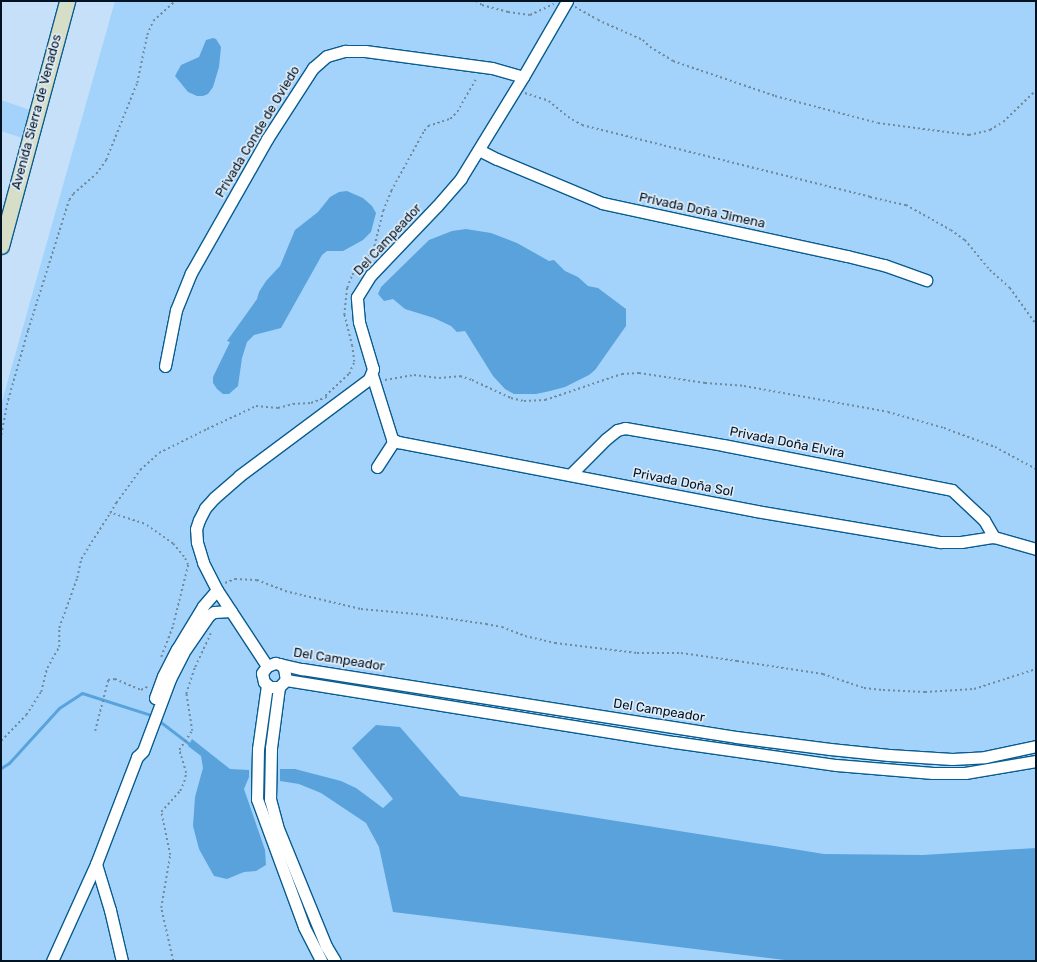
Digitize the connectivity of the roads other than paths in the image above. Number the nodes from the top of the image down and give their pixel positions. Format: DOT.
graph roads {
  1 [pos="68,1"];
  2 [pos="567,1"];
  3 [pos="523,77"];
  4 [pos="480,150"];
  5 [pos="1,244"];
  6 [pos="926,280"];
  7 [pos="165,366"];
  8 [pos="373,379"];
  9 [pos="394,441"];
  10 [pos="378,467"];
  11 [pos="570,475"];
  12 [pos="994,537"];
  13 [pos="1036,549"];
  14 [pos="220,594"];
  15 [pos="231,611"];
  16 [pos="280,664"];
  17 [pos="267,666"];
  18 [pos="283,683"];
  19 [pos="266,685"];
  20 [pos="449,692"];
  21 [pos="447,706"];
  22 [pos="153,712"];
  23 [pos="594,715"];
  24 [pos="590,728"];
  25 [pos="736,737"];
  26 [pos="1036,746"];
  27 [pos="734,750"];
  28 [pos="1036,761"];
  29 [pos="96,864"];
  30 [pos="52,961"];
  31 [pos="122,961"];
  32 [pos="321,961"];
  33 [pos="335,961"];
  1 -- 5 [label="street, Avenida Sierra de Venados"];
  2 -- 3 [label="street, Del Campeador"];
  3 -- 4 [label="street, Del Campeador"];
  3 -- 7 [label="street, Privada Conde de Oviedo"];
  4 -- 6 [label="street, Privada Doña Jimena"];
  4 -- 8 [label="street, Del Campeador"];
  8 -- 9 [label="street"];
  8 -- 14 [label="street"];
  9 -- 10 [label="street"];
  9 -- 11 [label="street, Privada Doña Sol"];
  11 -- 12 [label="street, Privada Doña Sol"];
  11 -- 12 [label="street, Privada Doña Elvira"];
  12 -- 13 [label="street, Privada Doña Sol"];
  14 -- 15 [label="street"];
  14 -- 22 [label="street"];
  15 -- 17 [label="street"];
  15 -- 22 [label="street"];
  16 -- 17 [label="street, Del Campeador"];
  16 -- 18 [label="street, Del Campeador"];
  16 -- 20 [label="street, Del Campeador"];
  17 -- 19 [label="street"];
  18 -- 19 [label="street"];
  18 -- 21 [label="street"];
  18 -- 33 [label="street, Del Campeador"];
  19 -- 32 [label="street"];
  20 -- 21 [label="street"];
  20 -- 23 [label="street, Del Campeador"];
  21 -- 24 [label="street"];
  22 -- 29 [label="street"];
  23 -- 24 [label="street"];
  23 -- 25 [label="street, Del Campeador"];
  24 -- 27 [label="street"];
  25 -- 26 [label="street, Del Campeador"];
  25 -- 27 [label="street"];
  27 -- 28 [label="street"];
  29 -- 30 [label="street"];
  29 -- 31 [label="street"];
}
